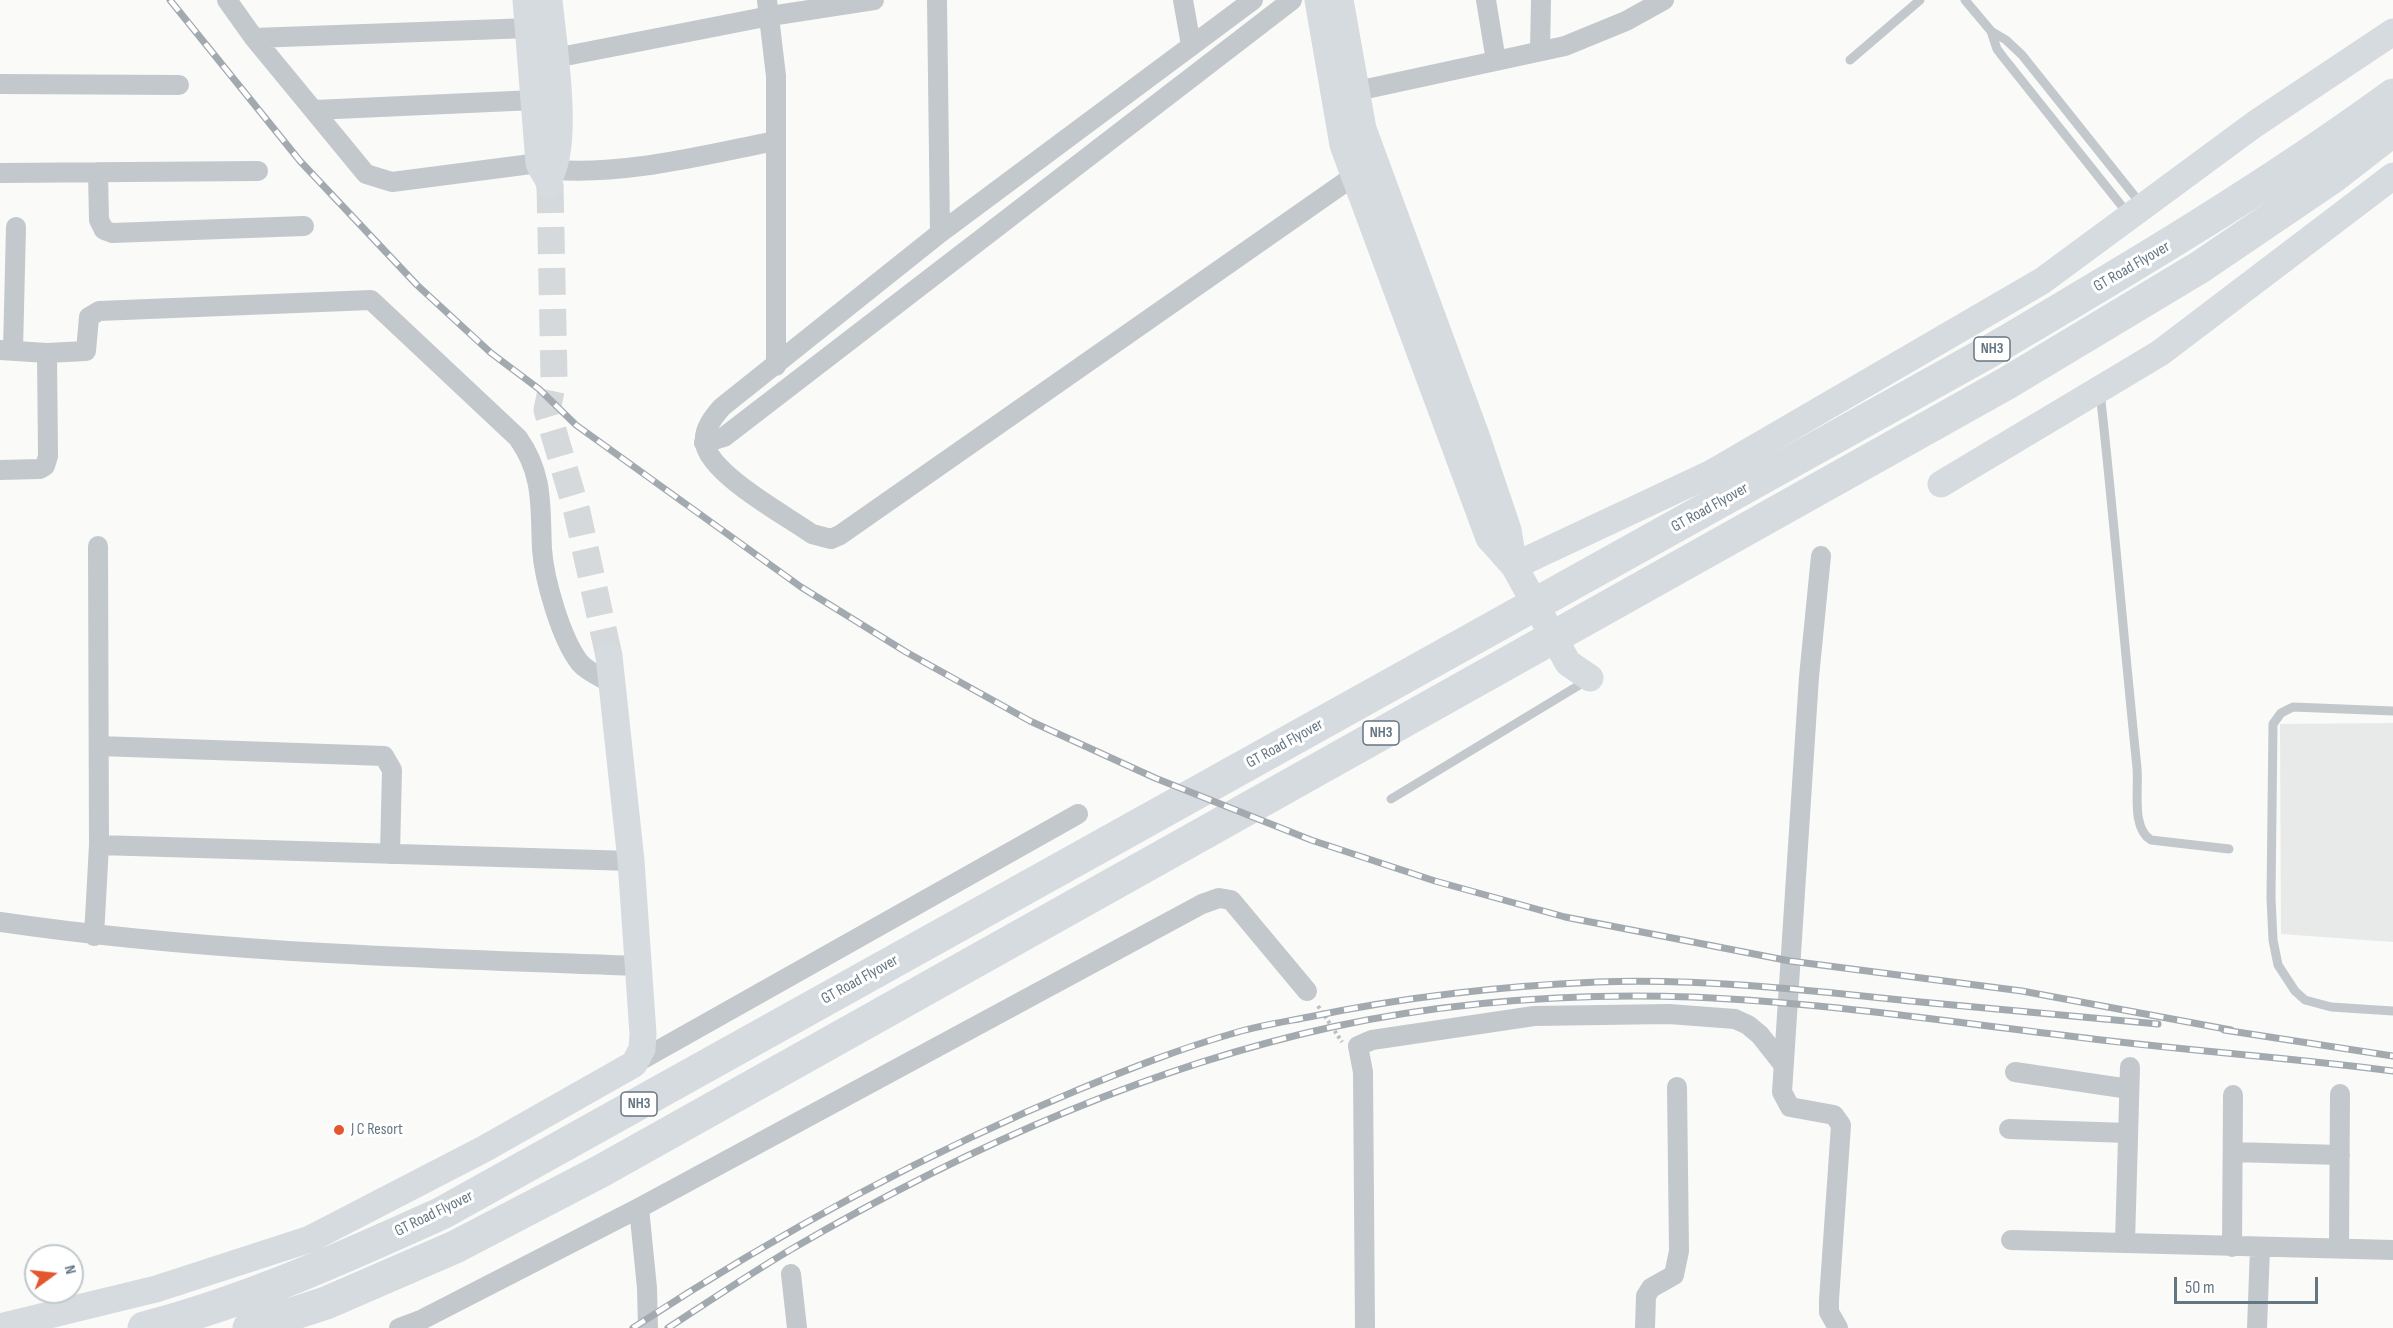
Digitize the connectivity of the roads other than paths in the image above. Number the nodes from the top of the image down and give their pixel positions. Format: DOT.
graph roads {
  1 [pos="227,0"];
  2 [pos="526,0"];
  3 [pos="549,0"];
  4 [pos="874,0"];
  5 [pos="937,0"];
  6 [pos="1184,0"];
  7 [pos="1253,0"];
  8 [pos="1292,0"];
  9 [pos="1318,0"];
  10 [pos="1340,0"];
  11 [pos="1486,0"];
  12 [pos="1541,0"];
  13 [pos="1664,0"];
  14 [pos="1920,0"];
  15 [pos="1965,0"];
  16 [pos="768,8"];
  17 [pos="530,28"];
  18 [pos="1991,31"];
  19 [pos="2393,32"];
  20 [pos="254,38"];
  21 [pos="1191,45"];
  22 [pos="1540,51"];
  23 [pos="555,58"];
  24 [pos="1850,60"];
  25 [pos="1496,61"];
  26 [pos="0,84"];
  27 [pos="179,85"];
  28 [pos="1346,94"];
  29 [pos="2393,96"];
  30 [pos="535,100"];
  31 [pos="314,110"];
  32 [pos="2393,130"];
  33 [pos="776,141"];
  34 [pos="258,171"];
  35 [pos="98,172"];
  36 [pos="0,173"];
  37 [pos="548,174"];
  38 [pos="1354,176"];
  39 [pos="2393,176"];
  40 [pos="2136,211"];
  41 [pos="303,226"];
  42 [pos="16,227"];
  43 [pos="940,233"];
  44 [pos="7,350"];
  45 [pos="47,353"];
  46 [pos="776,366"];
  47 [pos="2100,390"];
  48 [pos="705,442"];
  49 [pos="0,470"];
  50 [pos="1941,484"];
  51 [pos="98,546"];
  52 [pos="1821,556"];
  53 [pos="1514,566"];
  54 [pos="609,656"];
  55 [pos="1590,678"];
  56 [pos="611,683"];
  57 [pos="2393,711"];
  58 [pos="99,746"];
  59 [pos="1391,799"];
  60 [pos="1078,814"];
  61 [pos="99,845"];
  62 [pos="2229,849"];
  63 [pos="390,854"];
  64 [pos="631,861"];
  65 [pos="0,922"];
  66 [pos="94,936"];
  67 [pos="636,966"];
  68 [pos="1307,991"];
  69 [pos="2393,1011"];
  70 [pos="1782,1063"];
  71 [pos="634,1064"];
  72 [pos="2130,1067"];
  73 [pos="2014,1072"];
  74 [pos="1677,1087"];
  75 [pos="2129,1089"];
  76 [pos="2340,1094"];
  77 [pos="2233,1095"];
  78 [pos="2009,1129"];
  79 [pos="2128,1133"];
  80 [pos="2233,1152"];
  81 [pos="2340,1155"];
  82 [pos="639,1208"];
  83 [pos="2011,1240"];
  84 [pos="2125,1243"];
  85 [pos="2232,1246"];
  86 [pos="2260,1248"];
  87 [pos="2339,1248"];
  88 [pos="2393,1250"];
  89 [pos="791,1274"];
  90 [pos="0,1327"];
  91 [pos="144,1328"];
  92 [pos="249,1328"];
  93 [pos="399,1328"];
  94 [pos="648,1328"];
  95 [pos="797,1328"];
  96 [pos="1365,1328"];
  97 [pos="1645,1328"];
  98 [pos="1838,1328"];
  99 [pos="2257,1328"];
  1 -- 20 [label="street"];
  2 -- 17 [label="street"];
  3 -- 23 [label="street"];
  4 -- 16 [label="street"];
  5 -- 43 [label="street"];
  6 -- 21 [label="street"];
  7 -- 21 [label="street"];
  8 -- 48 [label="street"];
  9 -- 28 [label="street"];
  10 -- 28 [label="street"];
  11 -- 25 [label="street"];
  12 -- 22 [label="street"];
  13 -- 22 [label="street"];
  14 -- 24 [label="lane"];
  15 -- 18 [label="lane"];
  16 -- 23 [label="street"];
  16 -- 33 [label="street"];
  17 -- 20 [label="street"];
  17 -- 30 [label="street"];
  18 -- 40 [label="lane"];
  18 -- 40 [label="lane"];
  19 -- 40 [label="street"];
  20 -- 31 [label="street"];
  21 -- 43 [label="street"];
  22 -- 25 [label="street"];
  23 -- 37 [label="street"];
  25 -- 28 [label="street"];
  26 -- 27 [label="street"];
  28 -- 38 [label="street"];
  28 -- 53 [label="street"];
  29 -- 91 [label="highway, GT Road Flyover / NH3"];
  30 -- 31 [label="street"];
  30 -- 37 [label="street"];
  31 -- 37 [label="street"];
  32 -- 92 [label="highway, NH3"];
  33 -- 37 [label="street"];
  33 -- 46 [label="street"];
  34 -- 35 [label="street"];
  35 -- 36 [label="street"];
  35 -- 41 [label="street"];
  38 -- 48 [label="street"];
  38 -- 53 [label="street"];
  39 -- 47 [label="street"];
  40 -- 53 [label="street"];
  42 -- 44 [label="street"];
  43 -- 46 [label="street"];
  44 -- 45 [label="street"];
  45 -- 49 [label="street"];
  45 -- 56 [label="street"];
  46 -- 48 [label="street"];
  47 -- 50 [label="street"];
  47 -- 62 [label="lane"];
  51 -- 58 [label="street"];
  52 -- 70 [label="street"];
  53 -- 55 [label="street"];
  54 -- 56 [label="street"];
  55 -- 59 [label="lane"];
  56 -- 64 [label="street"];
  57 -- 69 [label="lane"];
  58 -- 61 [label="street"];
  58 -- 63 [label="street"];
  60 -- 71 [label="street"];
  61 -- 63 [label="street"];
  61 -- 66 [label="street"];
  63 -- 64 [label="street"];
  64 -- 67 [label="street"];
  65 -- 66 [label="street"];
  66 -- 67 [label="street"];
  67 -- 71 [label="street"];
  68 -- 82 [label="street"];
  70 -- 96 [label="street"];
  70 -- 98 [label="street"];
  71 -- 90 [label="street"];
  72 -- 75 [label="street"];
  73 -- 75 [label="street"];
  74 -- 97 [label="street"];
  75 -- 79 [label="street"];
  76 -- 81 [label="street"];
  77 -- 80 [label="street"];
  78 -- 79 [label="street"];
  79 -- 84 [label="street"];
  80 -- 81 [label="street"];
  80 -- 85 [label="street"];
  81 -- 87 [label="street"];
  82 -- 93 [label="street"];
  82 -- 94 [label="street"];
  83 -- 84 [label="street"];
  84 -- 85 [label="street"];
  85 -- 86 [label="street"];
  86 -- 87 [label="street"];
  86 -- 99 [label="street"];
  87 -- 88 [label="street"];
  89 -- 95 [label="street"];
}
